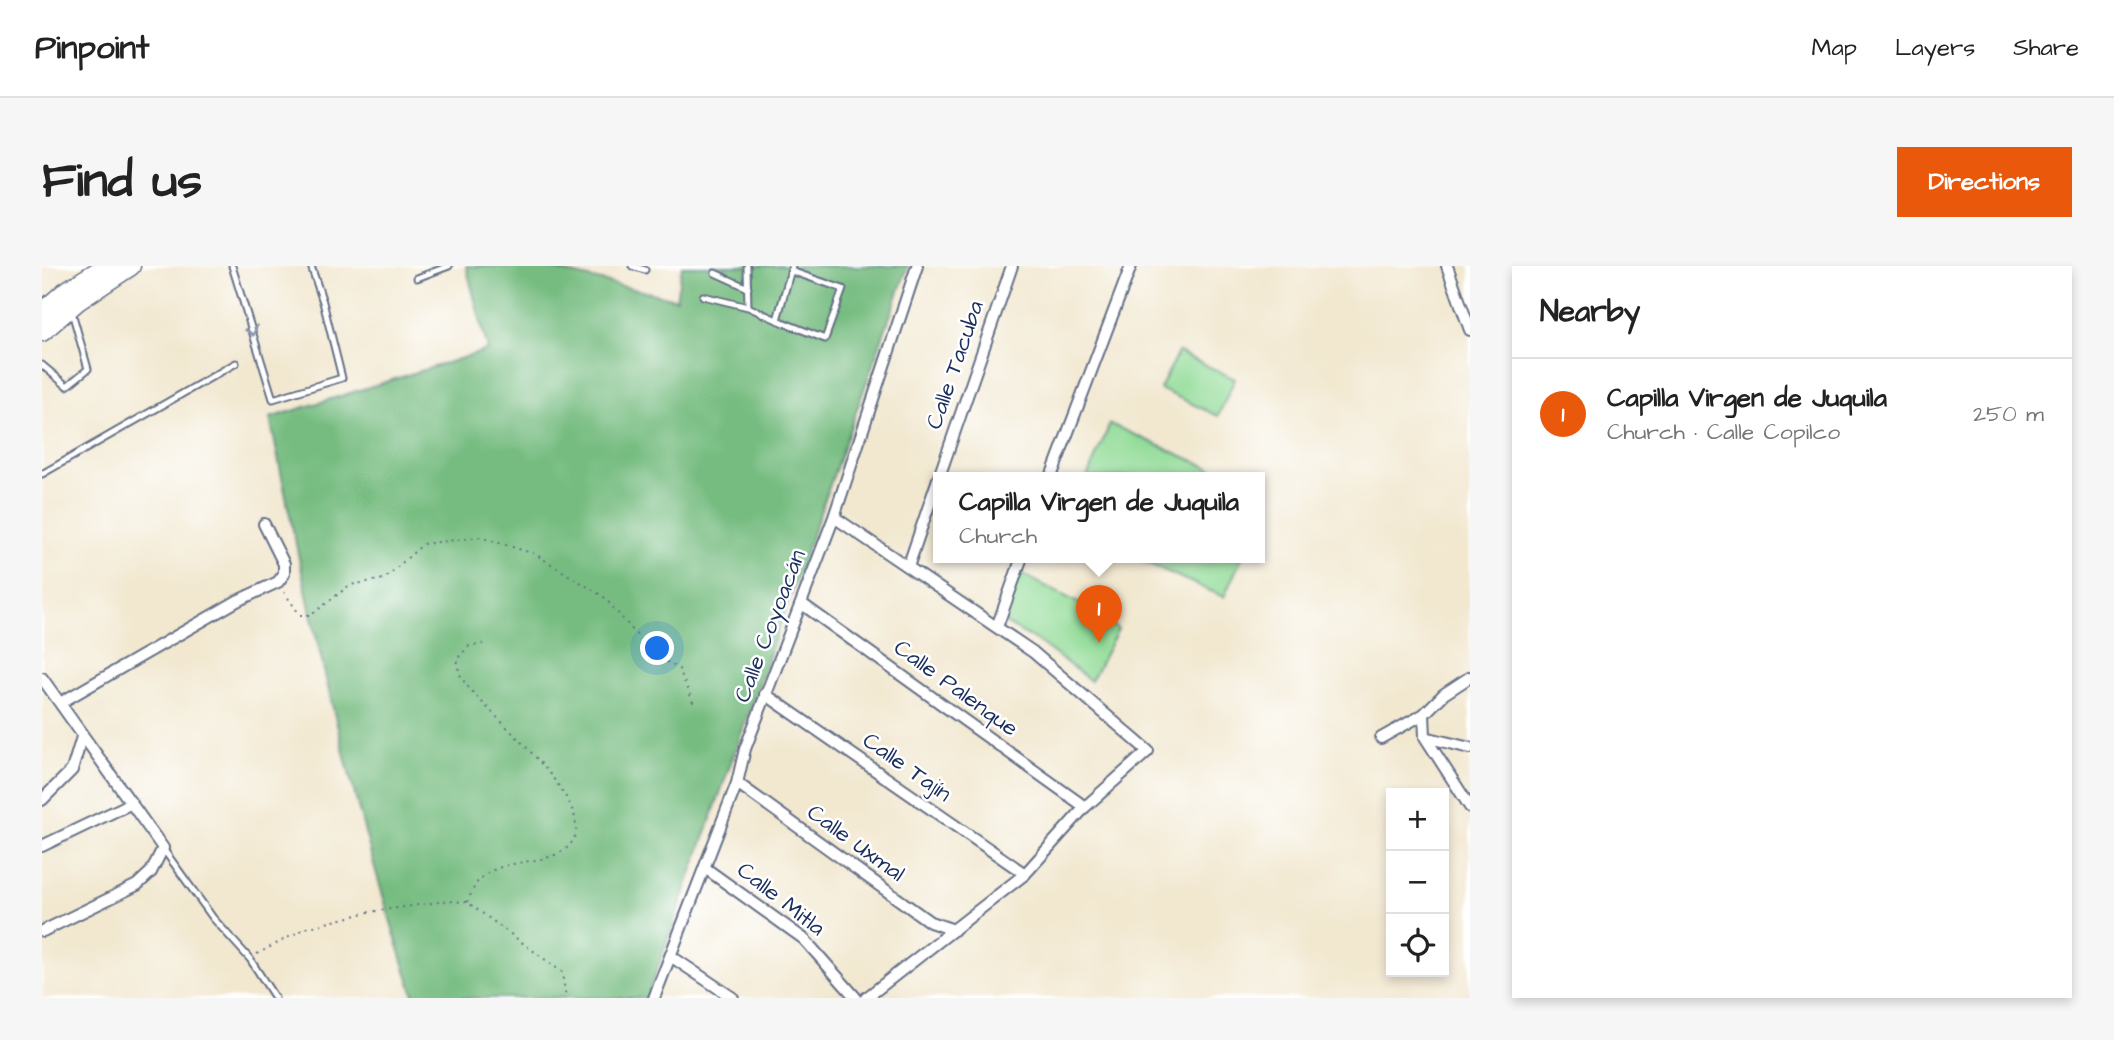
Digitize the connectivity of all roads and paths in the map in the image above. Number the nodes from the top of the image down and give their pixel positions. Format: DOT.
graph roads {
  1 [pos="106,266"];
  2 [pos="131,266"];
  3 [pos="232,266"];
  4 [pos="311,266"];
  5 [pos="449,266"];
  6 [pos="632,266"];
  7 [pos="747,266"];
  8 [pos="917,266"];
  9 [pos="1012,266"];
  10 [pos="1130,266"];
  11 [pos="1447,266"];
  12 [pos="792,268"];
  13 [pos="645,270"];
  14 [pos="715,274"];
  15 [pos="417,278"];
  16 [pos="748,288"];
  17 [pos="702,296"];
  18 [pos="71,307"];
  19 [pos="748,307"];
  20 [pos="42,312"];
  21 [pos="776,320"];
  22 [pos="1470,330"];
  23 [pos="42,332"];
  24 [pos="236,363"];
  25 [pos="42,365"];
  26 [pos="940,472"];
  27 [pos="1053,472"];
  28 [pos="42,474"];
  29 [pos="933,493"];
  30 [pos="834,517"];
  31 [pos="264,524"];
  32 [pos="1020,563"];
  33 [pos="908,567"];
  34 [pos="281,578"];
  35 [pos="802,604"];
  36 [pos="997,627"];
  37 [pos="488,643"];
  38 [pos="1470,677"];
  39 [pos="44,686"];
  40 [pos="765,694"];
  41 [pos="60,703"];
  42 [pos="695,707"];
  43 [pos="1424,714"];
  44 [pos="82,737"];
  45 [pos="1425,737"];
  46 [pos="1381,738"];
  47 [pos="1470,748"];
  48 [pos="737,783"];
  49 [pos="42,800"];
  50 [pos="132,803"];
  51 [pos="1085,807"];
  52 [pos="1470,807"];
  53 [pos="42,846"];
  54 [pos="163,848"];
  55 [pos="705,868"];
  56 [pos="1025,873"];
  57 [pos="467,902"];
  58 [pos="954,930"];
  59 [pos="43,931"];
  60 [pos="672,957"];
  61 [pos="250,958"];
  62 [pos="275,998"];
  63 [pos="566,998"];
  64 [pos="654,998"];
  65 [pos="733,998"];
  66 [pos="856,998"];
  67 [pos="866,998"];
  1 -- 20 [label="main road"];
  2 -- 18 [label="main road"];
  3 -- 4 [label="lane, one-way"];
  5 -- 15 [label="lane"];
  6 -- 13 [label="lane"];
  7 -- 16 [label="lane"];
  8 -- 30 [label="street, Calle Coyoacán"];
  9 -- 26 [label="street, Calle Tacuba"];
  10 -- 27 [label="street"];
  11 -- 22 [label="street"];
  12 -- 21 [label="lane"];
  12 -- 21 [label="lane"];
  14 -- 16 [label="lane"];
  16 -- 19 [label="lane"];
  17 -- 19 [label="lane"];
  18 -- 23 [label="main road"];
  18 -- 25 [label="lane"];
  19 -- 21 [label="lane"];
  24 -- 28 [label="lane"];
  29 -- 33 [label="street, Calle Tacuba"];
  30 -- 33 [label="street"];
  30 -- 35 [label="street, Calle Coyoacán"];
  31 -- 34 [label="street"];
  32 -- 36 [label="street"];
  33 -- 36 [label="street"];
  34 -- 41 [label="street"];
  34 -- 42 [label="path"];
  35 -- 40 [label="street, Calle Coyoacán"];
  35 -- 51 [label="street, Calle Palenque"];
  36 -- 51 [label="street"];
  37 -- 57 [label="path"];
  38 -- 43 [label="street"];
  39 -- 41 [label="street"];
  40 -- 48 [label="street, Calle Coyoacán"];
  40 -- 56 [label="street, Calle Tajín"];
  41 -- 44 [label="street"];
  43 -- 45 [label="street"];
  43 -- 46 [label="street"];
  44 -- 49 [label="street"];
  44 -- 50 [label="street"];
  45 -- 47 [label="street"];
  45 -- 52 [label="street"];
  48 -- 55 [label="street, Calle Coyoacán"];
  48 -- 58 [label="street, Calle Uxmal"];
  50 -- 53 [label="street"];
  50 -- 54 [label="street"];
  51 -- 56 [label="street"];
  54 -- 59 [label="street"];
  54 -- 61 [label="lane"];
  55 -- 60 [label="street, Calle Coyoacán"];
  55 -- 66 [label="street, Calle Mitla"];
  56 -- 58 [label="street"];
  57 -- 61 [label="path"];
  57 -- 63 [label="path"];
  58 -- 67 [label="street"];
  60 -- 64 [label="street, Calle Coyoacán"];
  60 -- 65 [label="street"];
  61 -- 62 [label="lane"];
}
